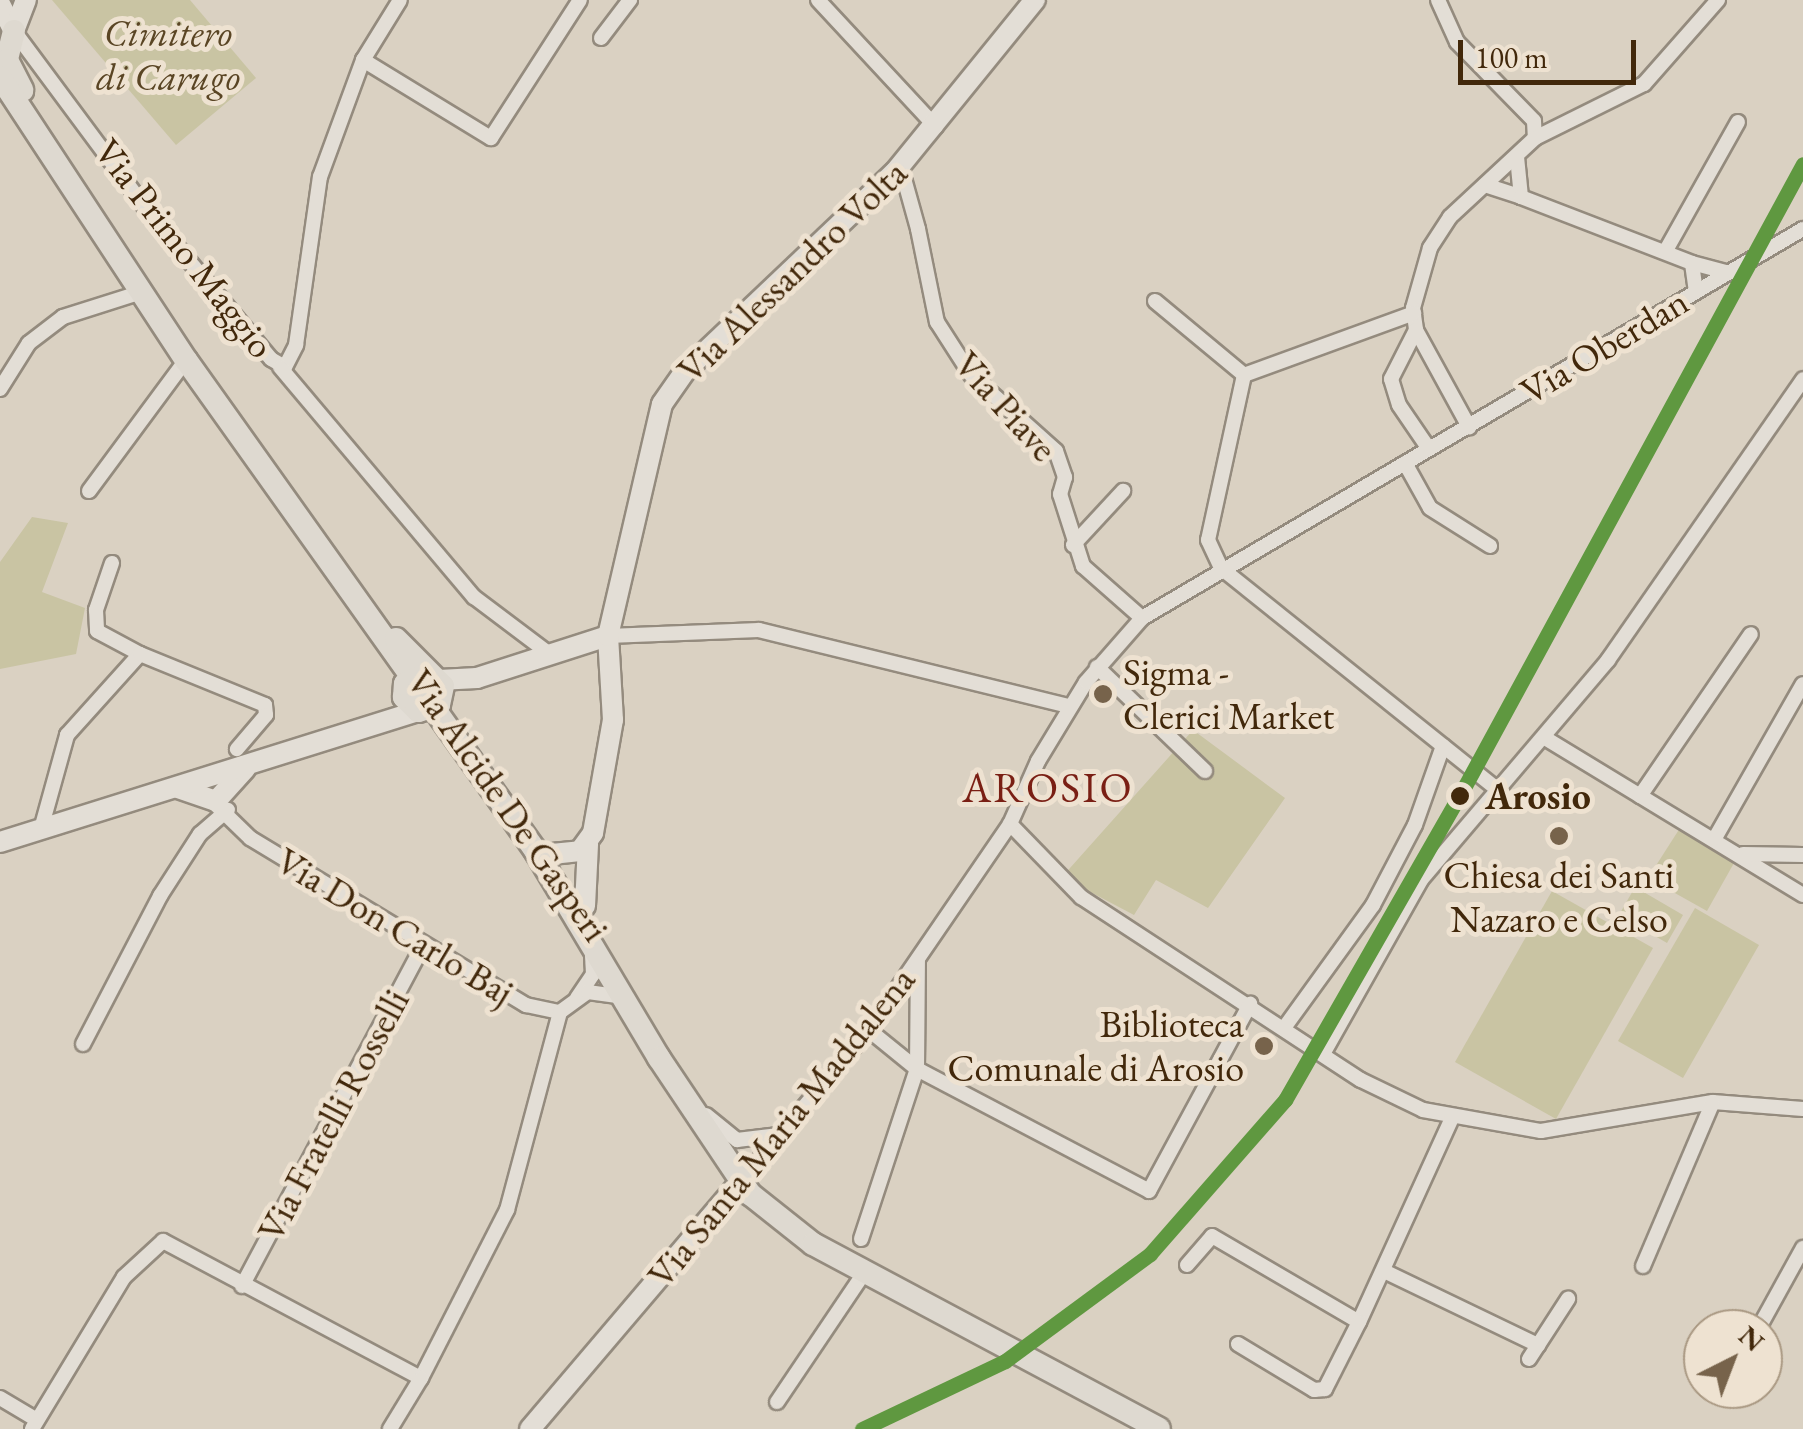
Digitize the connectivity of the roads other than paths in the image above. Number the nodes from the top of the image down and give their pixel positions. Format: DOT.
graph roads {
  1 [pos="9,0"];
  2 [pos="25,0"];
  3 [pos="400,0"];
  4 [pos="580,0"];
  5 [pos="630,0"];
  6 [pos="818,0"];
  7 [pos="1035,0"];
  8 [pos="1438,0"];
  9 [pos="1718,0"];
  10 [pos="0,3"];
  11 [pos="14,30"];
  12 [pos="601,38"];
  13 [pos="363,60"];
  14 [pos="0,77"];
  15 [pos="0,104"];
  16 [pos="1738,122"];
  17 [pos="936,127"];
  18 [pos="1535,138"];
  19 [pos="42,141"];
  20 [pos="1517,157"];
  21 [pos="896,172"];
  22 [pos="1485,185"];
  23 [pos="1521,197"];
  24 [pos="1803,229"];
  25 [pos="1665,252"];
  26 [pos="1692,263"];
  27 [pos="1726,272"];
  28 [pos="142,292"];
  29 [pos="1696,292"];
  30 [pos="1155,300"];
  31 [pos="1414,312"];
  32 [pos="1416,330"];
  33 [pos="186,360"];
  34 [pos="280,367"];
  35 [pos="1244,375"];
  36 [pos="0,388"];
  37 [pos="1801,388"];
  38 [pos="1469,427"];
  39 [pos="1429,450"];
  40 [pos="1405,463"];
  41 [pos="88,491"];
  42 [pos="1123,491"];
  43 [pos="1073,545"];
  44 [pos="1490,546"];
  45 [pos="112,563"];
  46 [pos="1221,568"];
  47 [pos="1142,618"];
  48 [pos="378,630"];
  49 [pos="1750,634"];
  50 [pos="608,636"];
  51 [pos="140,654"];
  52 [pos="552,656"];
  53 [pos="1097,667"];
  54 [pos="1803,684"];
  55 [pos="409,689"];
  56 [pos="1070,706"];
  57 [pos="430,709"];
  58 [pos="1545,738"];
  59 [pos="1443,746"];
  60 [pos="243,758"];
  61 [pos="1205,771"];
  62 [pos="1494,787"];
  63 [pos="216,795"];
  64 [pos="1640,796"];
  65 [pos="1010,824"];
  66 [pos="41,829"];
  67 [pos="1714,838"];
  68 [pos="0,842"];
  69 [pos="588,844"];
  70 [pos="544,852"];
  71 [pos="1742,854"];
  72 [pos="1803,855"];
  73 [pos="1803,894"];
  74 [pos="584,906"];
  75 [pos="424,944"];
  76 [pos="918,960"];
  77 [pos="576,998"];
  78 [pos="623,1003"];
  79 [pos="1250,1004"];
  80 [pos="560,1012"];
  81 [pos="1284,1028"];
  82 [pos="869,1030"];
  83 [pos="83,1044"];
  84 [pos="1323,1054"];
  85 [pos="666,1057"];
  86 [pos="917,1069"];
  87 [pos="1713,1102"];
  88 [pos="694,1104"];
  89 [pos="1803,1109"];
  90 [pos="1453,1116"];
  91 [pos="780,1135"];
  92 [pos="741,1181"];
  93 [pos="861,1238"];
  94 [pos="1803,1248"];
  95 [pos="1187,1265"];
  96 [pos="1643,1266"];
  97 [pos="1386,1272"];
  98 [pos="864,1273"];
  99 [pos="242,1286"];
  100 [pos="1568,1299"];
  101 [pos="1769,1309"];
  102 [pos="1359,1322"];
  103 [pos="1238,1344"];
  104 [pos="1538,1345"];
  105 [pos="1529,1359"];
  106 [pos="421,1378"];
  107 [pos="0,1398"];
  108 [pos="778,1402"];
  109 [pos="34,1425"];
  110 [pos="390,1429"];
  111 [pos="530,1429"];
  112 [pos="1159,1429"];
  1 -- 2 [label="street"];
  2 -- 11 [label="street"];
  3 -- 13 [label="street, Via Primo Maggio"];
  4 -- 13 [label="street"];
  5 -- 12 [label="street"];
  6 -- 17 [label="street"];
  7 -- 17 [label="street, Via Alessandro Volta"];
  8 -- 18 [label="street"];
  9 -- 18 [label="street"];
  10 -- 11 [label="street, Via Primo Maggio"];
  11 -- 19 [label="main road"];
  11 -- 34 [label="street, Via Primo Maggio"];
  13 -- 34 [label="street, Via Primo Maggio"];
  14 -- 19 [label="main road"];
  15 -- 19 [label="main road"];
  16 -- 25 [label="street"];
  17 -- 21 [label="street, Via Alessandro Volta"];
  18 -- 20 [label="street"];
  19 -- 28 [label="main road, Via Alcide De Gasperi"];
  20 -- 22 [label="street"];
  20 -- 23 [label="street"];
  21 -- 43 [label="street, Via Piave"];
  21 -- 50 [label="street, Via Alessandro Volta"];
  22 -- 23 [label="street"];
  22 -- 31 [label="street"];
  23 -- 25 [label="street"];
  24 -- 27 [label="street, Via Oberdan"];
  25 -- 26 [label="street"];
  26 -- 27 [label="street"];
  26 -- 29 [label="street"];
  27 -- 29 [label="street, Via Oberdan"];
  28 -- 33 [label="main road, Via Alcide De Gasperi"];
  28 -- 36 [label="street"];
  29 -- 38 [label="street, Via Oberdan"];
  30 -- 35 [label="street"];
  31 -- 32 [label="street"];
  31 -- 35 [label="street"];
  32 -- 38 [label="street"];
  32 -- 39 [label="street"];
  33 -- 41 [label="street"];
  33 -- 48 [label="main road, Via Alcide De Gasperi"];
  34 -- 52 [label="street"];
  35 -- 46 [label="street"];
  37 -- 58 [label="street"];
  38 -- 39 [label="street, Via Oberdan"];
  39 -- 40 [label="street, Via Oberdan"];
  40 -- 44 [label="street"];
  40 -- 46 [label="street, Via Oberdan"];
  42 -- 43 [label="street"];
  43 -- 47 [label="street, Via Piave"];
  45 -- 51 [label="street"];
  46 -- 47 [label="street, Via Oberdan"];
  46 -- 59 [label="street"];
  47 -- 53 [label="street, Via Santa Maria Maddalena"];
  48 -- 55 [label="main road, Via Alcide De Gasperi"];
  48 -- 55 [label="main road"];
  49 -- 64 [label="street"];
  50 -- 52 [label="street"];
  50 -- 56 [label="street"];
  50 -- 69 [label="street, Via Alessandro Volta"];
  51 -- 60 [label="street"];
  51 -- 66 [label="street"];
  52 -- 55 [label="street"];
  53 -- 56 [label="street, Via Santa Maria Maddalena"];
  53 -- 61 [label="street"];
  54 -- 67 [label="street"];
  55 -- 57 [label="main road, Via Alcide De Gasperi"];
  55 -- 57 [label="street"];
  55 -- 60 [label="street"];
  56 -- 65 [label="street, Via Santa Maria Maddalena"];
  57 -- 70 [label="main road, Via Alcide De Gasperi"];
  57 -- 70 [label="main road, Via Alcide De Gasperi"];
  58 -- 62 [label="street"];
  58 -- 64 [label="street"];
  59 -- 62 [label="street"];
  59 -- 81 [label="street"];
  60 -- 63 [label="street"];
  62 -- 84 [label="street"];
  63 -- 66 [label="street"];
  63 -- 75 [label="street, Via Don Carlo Baj"];
  63 -- 83 [label="street"];
  64 -- 67 [label="street"];
  65 -- 76 [label="street, Via Santa Maria Maddalena"];
  65 -- 79 [label="street"];
  66 -- 68 [label="street"];
  67 -- 71 [label="street"];
  69 -- 70 [label="street"];
  69 -- 74 [label="street, Via Alessandro Volta"];
  70 -- 74 [label="main road, Via Alcide De Gasperi"];
  70 -- 77 [label="street, Via Alcide De Gasperi"];
  70 -- 78 [label="main road, Via Alcide De Gasperi"];
  71 -- 72 [label="street"];
  71 -- 73 [label="street"];
  74 -- 85 [label="main road, Via Alcide De Gasperi"];
  75 -- 80 [label="street, Via Don Carlo Baj"];
  75 -- 99 [label="street, Via Fratelli Rosselli"];
  76 -- 82 [label="street, Via Santa Maria Maddalena"];
  76 -- 86 [label="street"];
  77 -- 78 [label="street"];
  77 -- 80 [label="street"];
  78 -- 85 [label="main road, Via Alcide De Gasperi"];
  79 -- 81 [label="street"];
  79 -- 86 [label="street"];
  80 -- 106 [label="street"];
  81 -- 84 [label="street"];
  82 -- 86 [label="street"];
  82 -- 91 [label="street, Via Santa Maria Maddalena"];
  84 -- 90 [label="street"];
  85 -- 88 [label="main road, Via Alcide De Gasperi"];
  86 -- 93 [label="street"];
  87 -- 89 [label="street"];
  87 -- 90 [label="street"];
  87 -- 96 [label="street"];
  88 -- 91 [label="street"];
  88 -- 92 [label="main road, Via Alcide De Gasperi"];
  90 -- 97 [label="street"];
  91 -- 92 [label="street, Via Santa Maria Maddalena"];
  92 -- 98 [label="main road, Via Alcide De Gasperi"];
  92 -- 111 [label="street, Via Santa Maria Maddalena"];
  94 -- 101 [label="street"];
  95 -- 102 [label="street"];
  97 -- 102 [label="street"];
  97 -- 104 [label="street"];
  98 -- 108 [label="street"];
  98 -- 112 [label="main road, Via Alcide De Gasperi"];
  99 -- 106 [label="street"];
  99 -- 109 [label="street"];
  100 -- 104 [label="street"];
  102 -- 103 [label="street"];
  104 -- 105 [label="street"];
  106 -- 110 [label="street"];
  107 -- 109 [label="street"];
}
